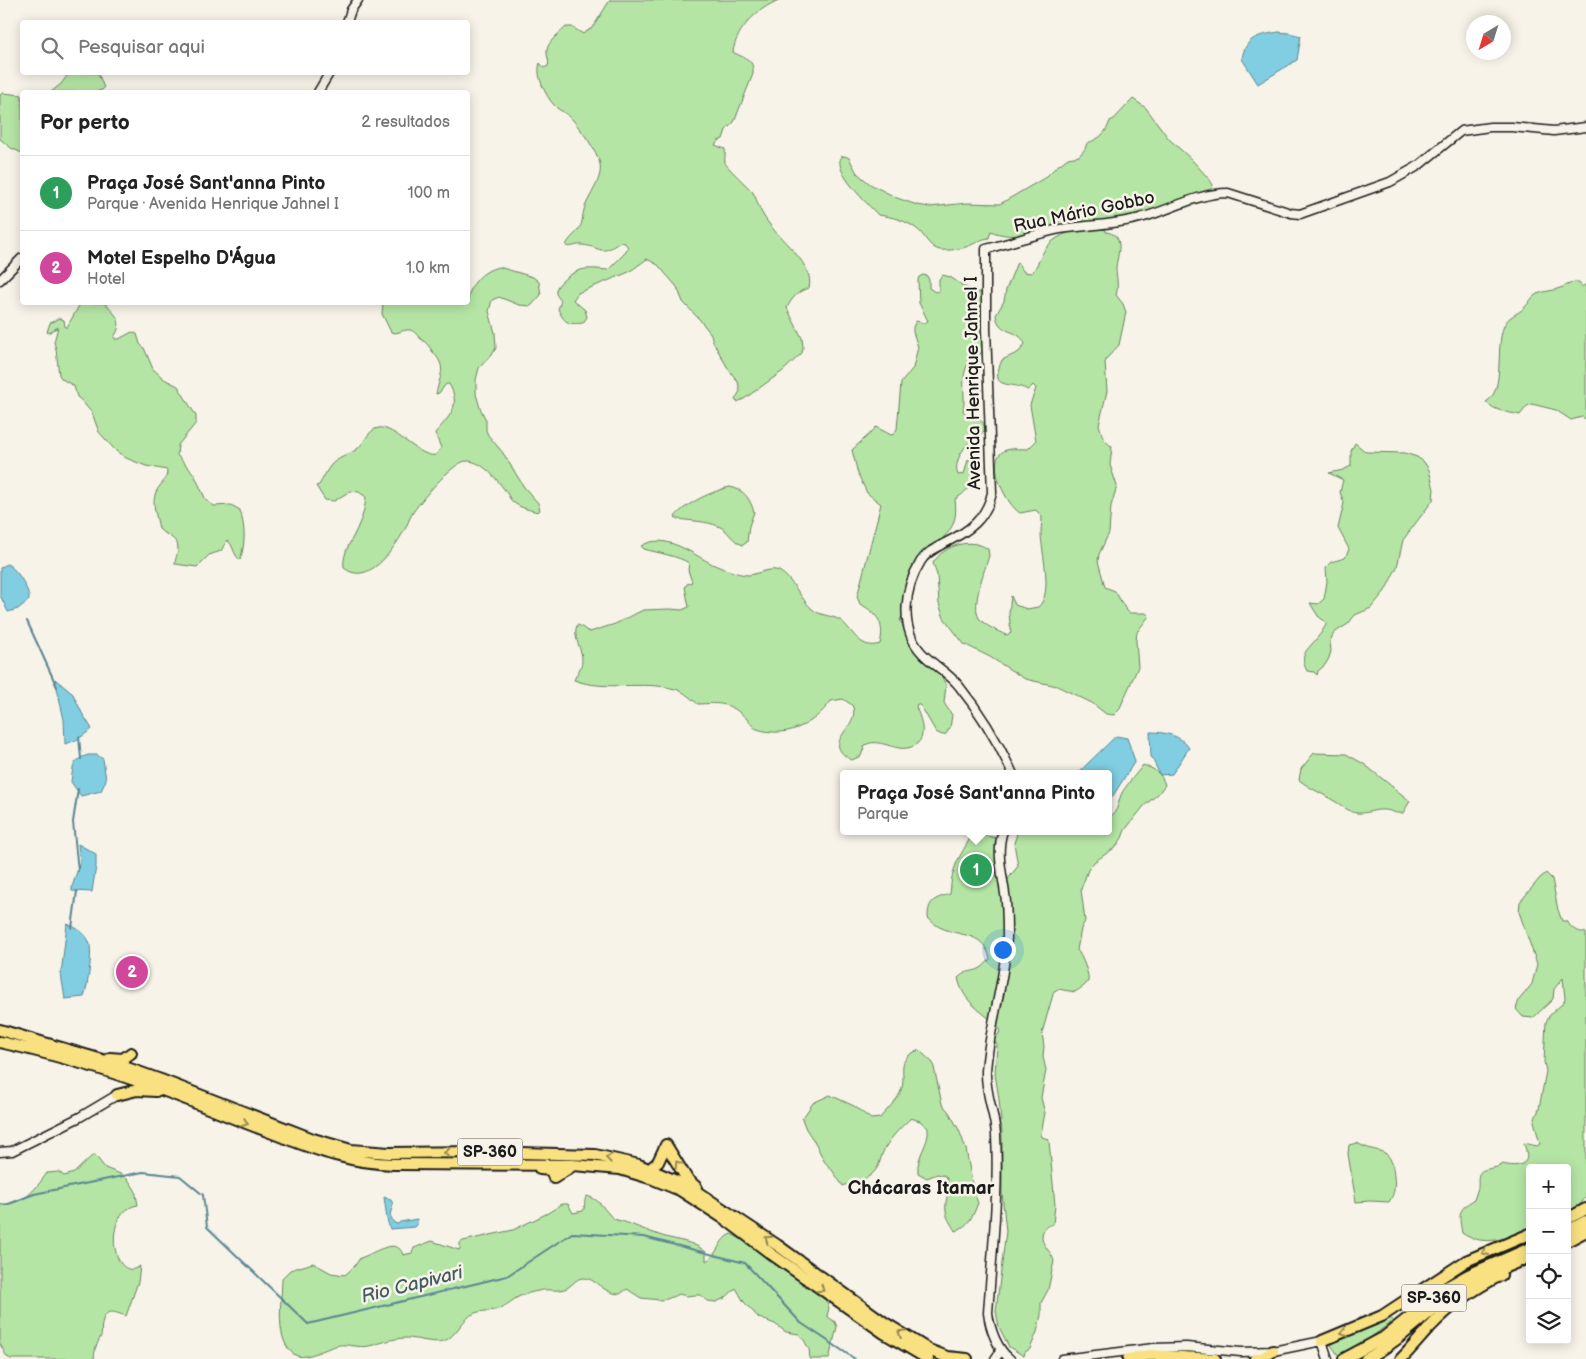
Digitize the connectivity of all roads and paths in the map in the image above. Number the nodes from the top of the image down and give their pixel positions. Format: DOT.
graph roads {
  1 [pos="358,0"];
  2 [pos="348,20"];
  3 [pos="328,75"];
  4 [pos="319,90"];
  5 [pos="1586,127"];
  6 [pos="986,249"];
  7 [pos="20,260"];
  8 [pos="0,280"];
  9 [pos="1011,770"];
  10 [pos="1002,835"];
  11 [pos="0,1030"];
  12 [pos="32,1040"];
  13 [pos="0,1042"];
  14 [pos="111,1071"];
  15 [pos="161,1080"];
  16 [pos="167,1092"];
  17 [pos="117,1095"];
  18 [pos="0,1152"];
  19 [pos="650,1169"];
  20 [pos="718,1205"];
  21 [pos="1586,1209"];
  22 [pos="1571,1217"];
  23 [pos="1586,1221"];
  24 [pos="1571,1230"];
  25 [pos="1586,1231"];
  26 [pos="1526,1236"];
  27 [pos="1586,1236"];
  28 [pos="1571,1239"];
  29 [pos="1571,1244"];
  30 [pos="1526,1250"];
  31 [pos="1526,1259"];
  32 [pos="1526,1265"];
  33 [pos="1322,1341"];
  34 [pos="897,1342"];
  35 [pos="1000,1346"];
  36 [pos="1273,1351"];
  37 [pos="948,1358"];
  38 [pos="912,1359"];
  39 [pos="928,1359"];
  40 [pos="967,1359"];
  41 [pos="995,1359"];
  42 [pos="1010,1359"];
  43 [pos="1062,1359"];
  44 [pos="1128,1359"];
  45 [pos="1215,1359"];
  46 [pos="1255,1359"];
  47 [pos="1328,1359"];
  48 [pos="1344,1359"];
  49 [pos="1366,1359"];
  50 [pos="1401,1359"];
  1 -- 2 [label="street"];
  3 -- 4 [label="street"];
  5 -- 6 [label="street, Rua Mário Gobbo"];
  6 -- 9 [label="street, Avenida Henrique Jahnel I"];
  7 -- 8 [label="street"];
  10 -- 35 [label="street"];
  11 -- 12 [label="highway, SP-360"];
  12 -- 15 [label="highway, SP-360"];
  12 -- 15 [label="highway"];
  13 -- 14 [label="highway, SP-360"];
  14 -- 16 [label="highway, SP-360"];
  14 -- 17 [label="highway"];
  19 -- 15 [label="highway, SP-360, one-way"];
  16 -- 17 [label="highway"];
  16 -- 34 [label="highway, SP-360, one-way"];
  17 -- 18 [label="street"];
  19 -- 20 [label="highway, SP-360"];
  20 -- 19 [label="highway, one-way"];
  37 -- 20 [label="highway, SP-360, one-way"];
  21 -- 22 [label="highway"];
  23 -- 24 [label="highway"];
  25 -- 28 [label="highway"];
  26 -- 33 [label="highway, one-way"];
  27 -- 29 [label="highway"];
  30 -- 48 [label="highway, SP-360"];
  31 -- 49 [label="highway, SP-360"];
  32 -- 50 [label="highway"];
  33 -- 36 [label="street"];
  33 -- 47 [label="street"];
  34 -- 38 [label="highway"];
  34 -- 39 [label="highway"];
  35 -- 41 [label="street"];
  35 -- 42 [label="street"];
  36 -- 43 [label="street"];
  36 -- 46 [label="highway"];
  37 -- 40 [label="highway"];
  44 -- 45 [label="highway"];
}
